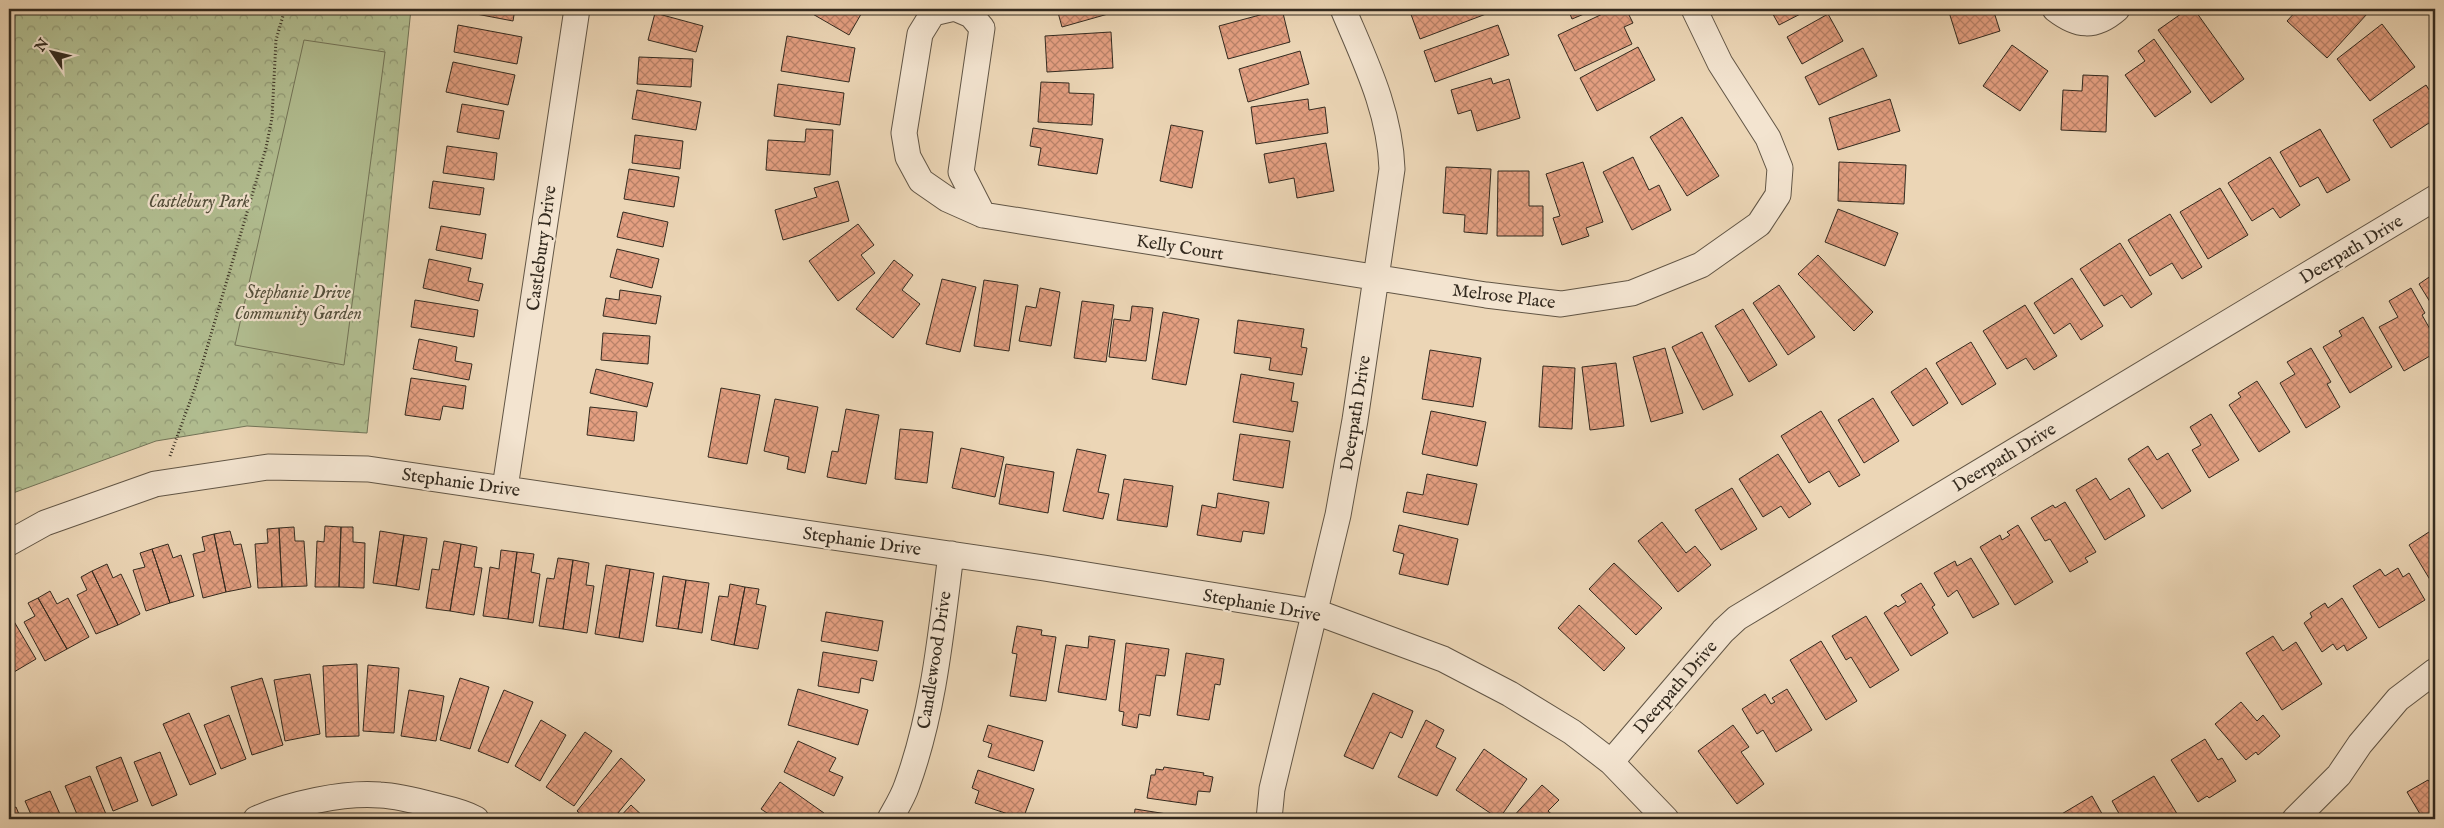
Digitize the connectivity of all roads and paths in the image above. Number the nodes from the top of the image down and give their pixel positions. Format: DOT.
graph roads {
  1 [pos="285,9"];
  2 [pos="577,9"];
  3 [pos="950,9"];
  4 [pos="957,9"];
  5 [pos="1343,9"];
  6 [pos="1694,9"];
  7 [pos="2054,9"];
  8 [pos="2117,9"];
  9 [pos="2435,198"];
  10 [pos="983,215"];
  11 [pos="1377,277"];
  12 [pos="161,483"];
  13 [pos="506,488"];
  14 [pos="9,543"];
  15 [pos="951,554"];
  16 [pos="1316,612"];
  17 [pos="2435,671"];
  18 [pos="1611,762"];
  19 [pos="256,819"];
  20 [pos="476,819"];
  21 [pos="890,819"];
  22 [pos="1269,819"];
  23 [pos="1666,819"];
  24 [pos="2295,819"];
  1 -- 12 [label="path"];
  2 -- 13 [label="street, Castlebury Drive"];
  3 -- 10 [label="street, Kelly Court"];
  4 -- 10 [label="street"];
  5 -- 11 [label="street, Deerpath Drive"];
  6 -- 11 [label="street, Melrose Place"];
  7 -- 8 [label="street"];
  9 -- 18 [label="street, Deerpath Drive"];
  10 -- 11 [label="street, Kelly Court"];
  11 -- 16 [label="street, Deerpath Drive"];
  12 -- 13 [label="street, Stephanie Drive"];
  12 -- 14 [label="street, Stephanie Drive"];
  13 -- 15 [label="street, Stephanie Drive"];
  15 -- 16 [label="street, Stephanie Drive"];
  15 -- 21 [label="street, Candlewood Drive"];
  16 -- 18 [label="street, Stephanie Drive"];
  16 -- 22 [label="street, Deerpath Drive"];
  17 -- 24 [label="street"];
  18 -- 23 [label="street, Stephanie Drive"];
  19 -- 20 [label="street"];
}
